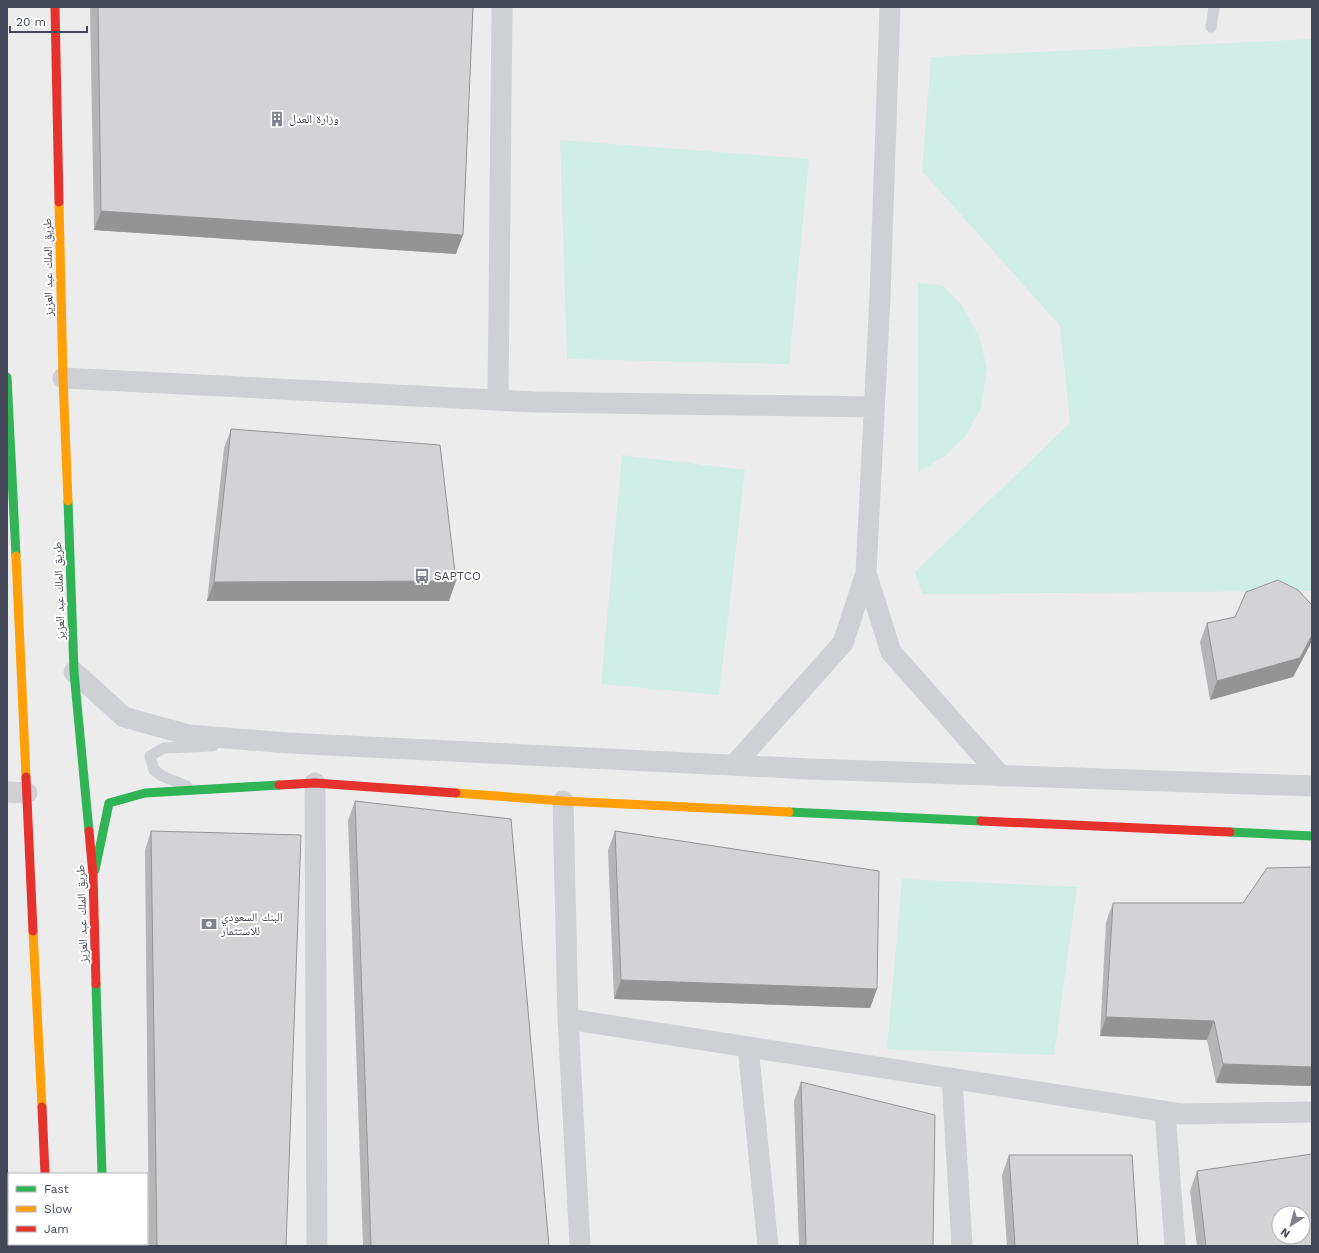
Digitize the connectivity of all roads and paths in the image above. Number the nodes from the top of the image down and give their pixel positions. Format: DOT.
graph roads {
  1 [pos="55,7"];
  2 [pos="502,7"];
  3 [pos="890,7"];
  4 [pos="1214,7"];
  5 [pos="1211,27"];
  6 [pos="7,377"];
  7 [pos="63,378"];
  8 [pos="498,399"];
  9 [pos="874,407"];
  10 [pos="866,573"];
  11 [pos="74,672"];
  12 [pos="288,743"];
  13 [pos="734,766"];
  14 [pos="1001,776"];
  15 [pos="315,783"];
  16 [pos="1312,786"];
  17 [pos="199,790"];
  18 [pos="17,793"];
  19 [pos="563,800"];
  20 [pos="1312,836"];
  21 [pos="94,875"];
  22 [pos="568,1019"];
  23 [pos="748,1047"];
  24 [pos="952,1078"];
  25 [pos="1165,1111"];
  26 [pos="1312,1112"];
  27 [pos="46,1173"];
  28 [pos="102,1173"];
  29 [pos="317,1246"];
  30 [pos="580,1246"];
  31 [pos="768,1246"];
  32 [pos="962,1246"];
  33 [pos="1175,1246"];
  1 -- 7 [label="main road, طريق الملك عبد العزيز"];
  2 -- 8 [label="street"];
  3 -- 9 [label="street"];
  4 -- 5 [label="lane"];
  6 -- 18 [label="main road"];
  7 -- 8 [label="street"];
  7 -- 11 [label="main road, طريق الملك عبد العزيز"];
  8 -- 9 [label="street"];
  9 -- 10 [label="street"];
  10 -- 13 [label="street"];
  10 -- 14 [label="street"];
  11 -- 12 [label="street"];
  11 -- 21 [label="main road, طريق الملك عبد العزيز"];
  12 -- 13 [label="street"];
  12 -- 17 [label="lane"];
  13 -- 14 [label="street"];
  14 -- 16 [label="street"];
  15 -- 17 [label="main road"];
  15 -- 19 [label="main road"];
  15 -- 29 [label="street"];
  17 -- 21 [label="main road"];
  18 -- 27 [label="main road"];
  19 -- 20 [label="main road"];
  19 -- 22 [label="street"];
  21 -- 28 [label="main road, طريق الملك عبد العزيز"];
  22 -- 23 [label="street"];
  22 -- 30 [label="street"];
  23 -- 24 [label="street"];
  23 -- 31 [label="street"];
  24 -- 25 [label="street"];
  24 -- 32 [label="street"];
  25 -- 26 [label="street"];
  25 -- 33 [label="street"];
}
